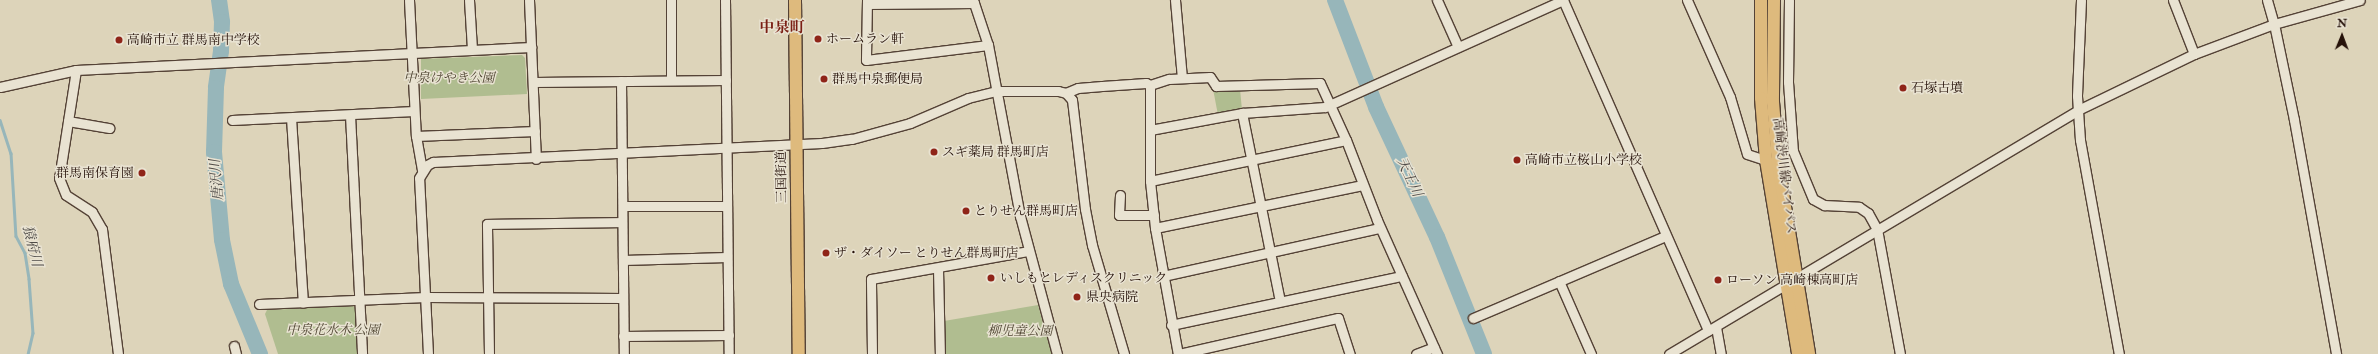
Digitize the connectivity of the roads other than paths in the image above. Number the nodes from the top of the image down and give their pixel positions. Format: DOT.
graph roads {
  1 [pos="408,0"];
  2 [pos="469,0"];
  3 [pos="529,0"];
  4 [pos="671,0"];
  5 [pos="725,0"];
  6 [pos="795,0"];
  7 [pos="1175,0"];
  8 [pos="1437,0"];
  9 [pos="1563,0"];
  10 [pos="1687,0"];
  11 [pos="1761,0"];
  12 [pos="1774,0"];
  13 [pos="1789,0"];
  14 [pos="2081,0"];
  15 [pos="2173,0"];
  16 [pos="2267,0"];
  17 [pos="2360,0"];
  18 [pos="974,1"];
  19 [pos="867,2"];
  20 [pos="2274,24"];
  21 [pos="988,45"];
  22 [pos="531,47"];
  23 [pos="1458,47"];
  24 [pos="472,49"];
  25 [pos="413,53"];
  26 [pos="2194,54"];
  27 [pos="76,70"];
  28 [pos="1182,78"];
  29 [pos="671,80"];
  30 [pos="726,80"];
  31 [pos="621,81"];
  32 [pos="534,82"];
  33 [pos="1150,86"];
  34 [pos="0,87"];
  35 [pos="997,91"];
  36 [pos="1066,93"];
  37 [pos="1329,104"];
  38 [pos="2078,110"];
  39 [pos="414,111"];
  40 [pos="1242,113"];
  41 [pos="350,116"];
  42 [pos="291,118"];
  43 [pos="232,120"];
  44 [pos="68,121"];
  45 [pos="109,128"];
  46 [pos="1150,130"];
  47 [pos="535,131"];
  48 [pos="416,136"];
  49 [pos="1346,140"];
  50 [pos="796,146"];
  51 [pos="728,148"];
  52 [pos="622,153"];
  53 [pos="536,159"];
  54 [pos="1251,160"];
  55 [pos="1766,160"];
  56 [pos="422,171"];
  57 [pos="1150,181"];
  58 [pos="1363,185"];
  59 [pos="1120,195"];
  60 [pos="623,206"];
  61 [pos="726,206"];
  62 [pos="1261,207"];
  63 [pos="1154,215"];
  64 [pos="622,222"];
  65 [pos="1155,228"];
  66 [pos="1380,228"];
  67 [pos="1877,229"];
  68 [pos="1665,236"];
  69 [pos="1028,251"];
  70 [pos="1271,254"];
  71 [pos="727,257"];
  72 [pos="623,260"];
  73 [pos="938,269"];
  74 [pos="1163,276"];
  75 [pos="1402,276"];
  76 [pos="1795,279"];
  77 [pos="1559,281"];
  78 [pos="1785,286"];
  79 [pos="426,297"];
  80 [pos="488,297"];
  81 [pos="623,298"];
  82 [pos="360,301"];
  83 [pos="1280,301"];
  84 [pos="303,303"];
  85 [pos="259,304"];
  86 [pos="1473,318"];
  87 [pos="1171,325"];
  88 [pos="1712,329"];
  89 [pos="730,335"];
  90 [pos="624,336"];
  91 [pos="1435,351"];
  92 [pos="118,354"];
  93 [pos="362,354"];
  94 [pos="428,354"];
  95 [pos="489,354"];
  96 [pos="624,354"];
  97 [pos="730,354"];
  98 [pos="799,354"];
  99 [pos="872,354"];
  100 [pos="940,354"];
  101 [pos="1056,354"];
  102 [pos="1124,354"];
  103 [pos="1178,354"];
  104 [pos="1350,354"];
  105 [pos="1416,354"];
  106 [pos="1591,354"];
  107 [pos="1669,354"];
  108 [pos="1721,354"];
  109 [pos="1798,354"];
  110 [pos="1809,354"];
  111 [pos="1900,354"];
  112 [pos="2119,354"];
  113 [pos="2336,354"];
  1 -- 25 [label="street"];
  2 -- 24 [label="street"];
  3 -- 22 [label="street"];
  4 -- 29 [label="street"];
  5 -- 30 [label="street"];
  6 -- 50 [label="main road, 三国街道"];
  7 -- 28 [label="street"];
  8 -- 23 [label="street"];
  9 -- 23 [label="street"];
  9 -- 68 [label="street"];
  10 -- 55 [label="street"];
  11 -- 55 [label="main road, 高崎渋川線バイパス"];
  12 -- 76 [label="main road, 高崎渋川線バイパス"];
  13 -- 67 [label="street"];
  14 -- 38 [label="street"];
  15 -- 26 [label="street"];
  16 -- 20 [label="street"];
  17 -- 20 [label="street"];
  18 -- 19 [label="street"];
  18 -- 21 [label="street"];
  19 -- 21 [label="street"];
  20 -- 26 [label="street"];
  20 -- 113 [label="street"];
  21 -- 35 [label="street"];
  22 -- 24 [label="street"];
  22 -- 32 [label="street"];
  23 -- 37 [label="street"];
  24 -- 25 [label="street"];
  25 -- 27 [label="street"];
  25 -- 39 [label="street"];
  26 -- 38 [label="street"];
  27 -- 34 [label="street"];
  27 -- 44 [label="street"];
  28 -- 33 [label="street"];
  28 -- 37 [label="street"];
  29 -- 30 [label="street"];
  29 -- 31 [label="street"];
  30 -- 51 [label="street"];
  31 -- 32 [label="street"];
  31 -- 52 [label="street"];
  32 -- 47 [label="street"];
  33 -- 36 [label="street"];
  33 -- 46 [label="street"];
  35 -- 36 [label="street"];
  35 -- 50 [label="street"];
  35 -- 69 [label="street"];
  36 -- 102 [label="street"];
  37 -- 40 [label="street"];
  37 -- 49 [label="street"];
  38 -- 67 [label="street"];
  38 -- 112 [label="street"];
  39 -- 41 [label="street"];
  39 -- 48 [label="street"];
  40 -- 46 [label="street"];
  40 -- 54 [label="street"];
  41 -- 42 [label="street"];
  41 -- 82 [label="street"];
  42 -- 43 [label="street"];
  42 -- 84 [label="street"];
  44 -- 45 [label="street"];
  44 -- 92 [label="street"];
  46 -- 57 [label="street"];
  47 -- 48 [label="street"];
  47 -- 53 [label="street"];
  48 -- 56 [label="street"];
  49 -- 54 [label="street"];
  49 -- 58 [label="street"];
  50 -- 51 [label="street"];
  50 -- 98 [label="main road, 三国街道"];
  51 -- 52 [label="street"];
  51 -- 61 [label="street"];
  52 -- 53 [label="street"];
  52 -- 60 [label="street"];
  53 -- 56 [label="street"];
  54 -- 57 [label="street"];
  54 -- 62 [label="street"];
  55 -- 78 [label="main road, 高崎渋川線バイパス"];
  56 -- 79 [label="street"];
  57 -- 63 [label="street"];
  58 -- 62 [label="street"];
  58 -- 66 [label="street"];
  59 -- 63 [label="street"];
  60 -- 61 [label="street"];
  60 -- 64 [label="street"];
  61 -- 71 [label="street"];
  62 -- 65 [label="street"];
  62 -- 70 [label="street"];
  63 -- 65 [label="street"];
  64 -- 72 [label="street"];
  64 -- 80 [label="street"];
  65 -- 74 [label="street"];
  66 -- 70 [label="street"];
  66 -- 75 [label="street"];
  67 -- 76 [label="street"];
  67 -- 111 [label="street"];
  68 -- 77 [label="street"];
  68 -- 88 [label="street"];
  69 -- 73 [label="street"];
  69 -- 101 [label="street"];
  70 -- 74 [label="street"];
  70 -- 83 [label="street"];
  71 -- 72 [label="street"];
  71 -- 89 [label="street"];
  72 -- 81 [label="street"];
  73 -- 99 [label="street"];
  73 -- 100 [label="street"];
  74 -- 87 [label="street"];
  75 -- 83 [label="street"];
  75 -- 91 [label="street"];
  76 -- 78 [label="street"];
  76 -- 110 [label="main road, 高崎渋川線バイパス"];
  77 -- 86 [label="street"];
  77 -- 106 [label="street"];
  78 -- 88 [label="street"];
  78 -- 109 [label="main road, 高崎渋川線バイパス"];
  79 -- 80 [label="street"];
  79 -- 82 [label="street"];
  79 -- 94 [label="street"];
  80 -- 81 [label="street"];
  80 -- 95 [label="street"];
  81 -- 90 [label="street"];
  82 -- 84 [label="street"];
  82 -- 93 [label="street"];
  83 -- 87 [label="street"];
  84 -- 85 [label="street"];
  87 -- 103 [label="street"];
  88 -- 107 [label="street"];
  88 -- 108 [label="street"];
  89 -- 90 [label="street"];
  89 -- 97 [label="street"];
  90 -- 96 [label="street"];
  91 -- 105 [label="street"];
  103 -- 104 [label="street"];
}
